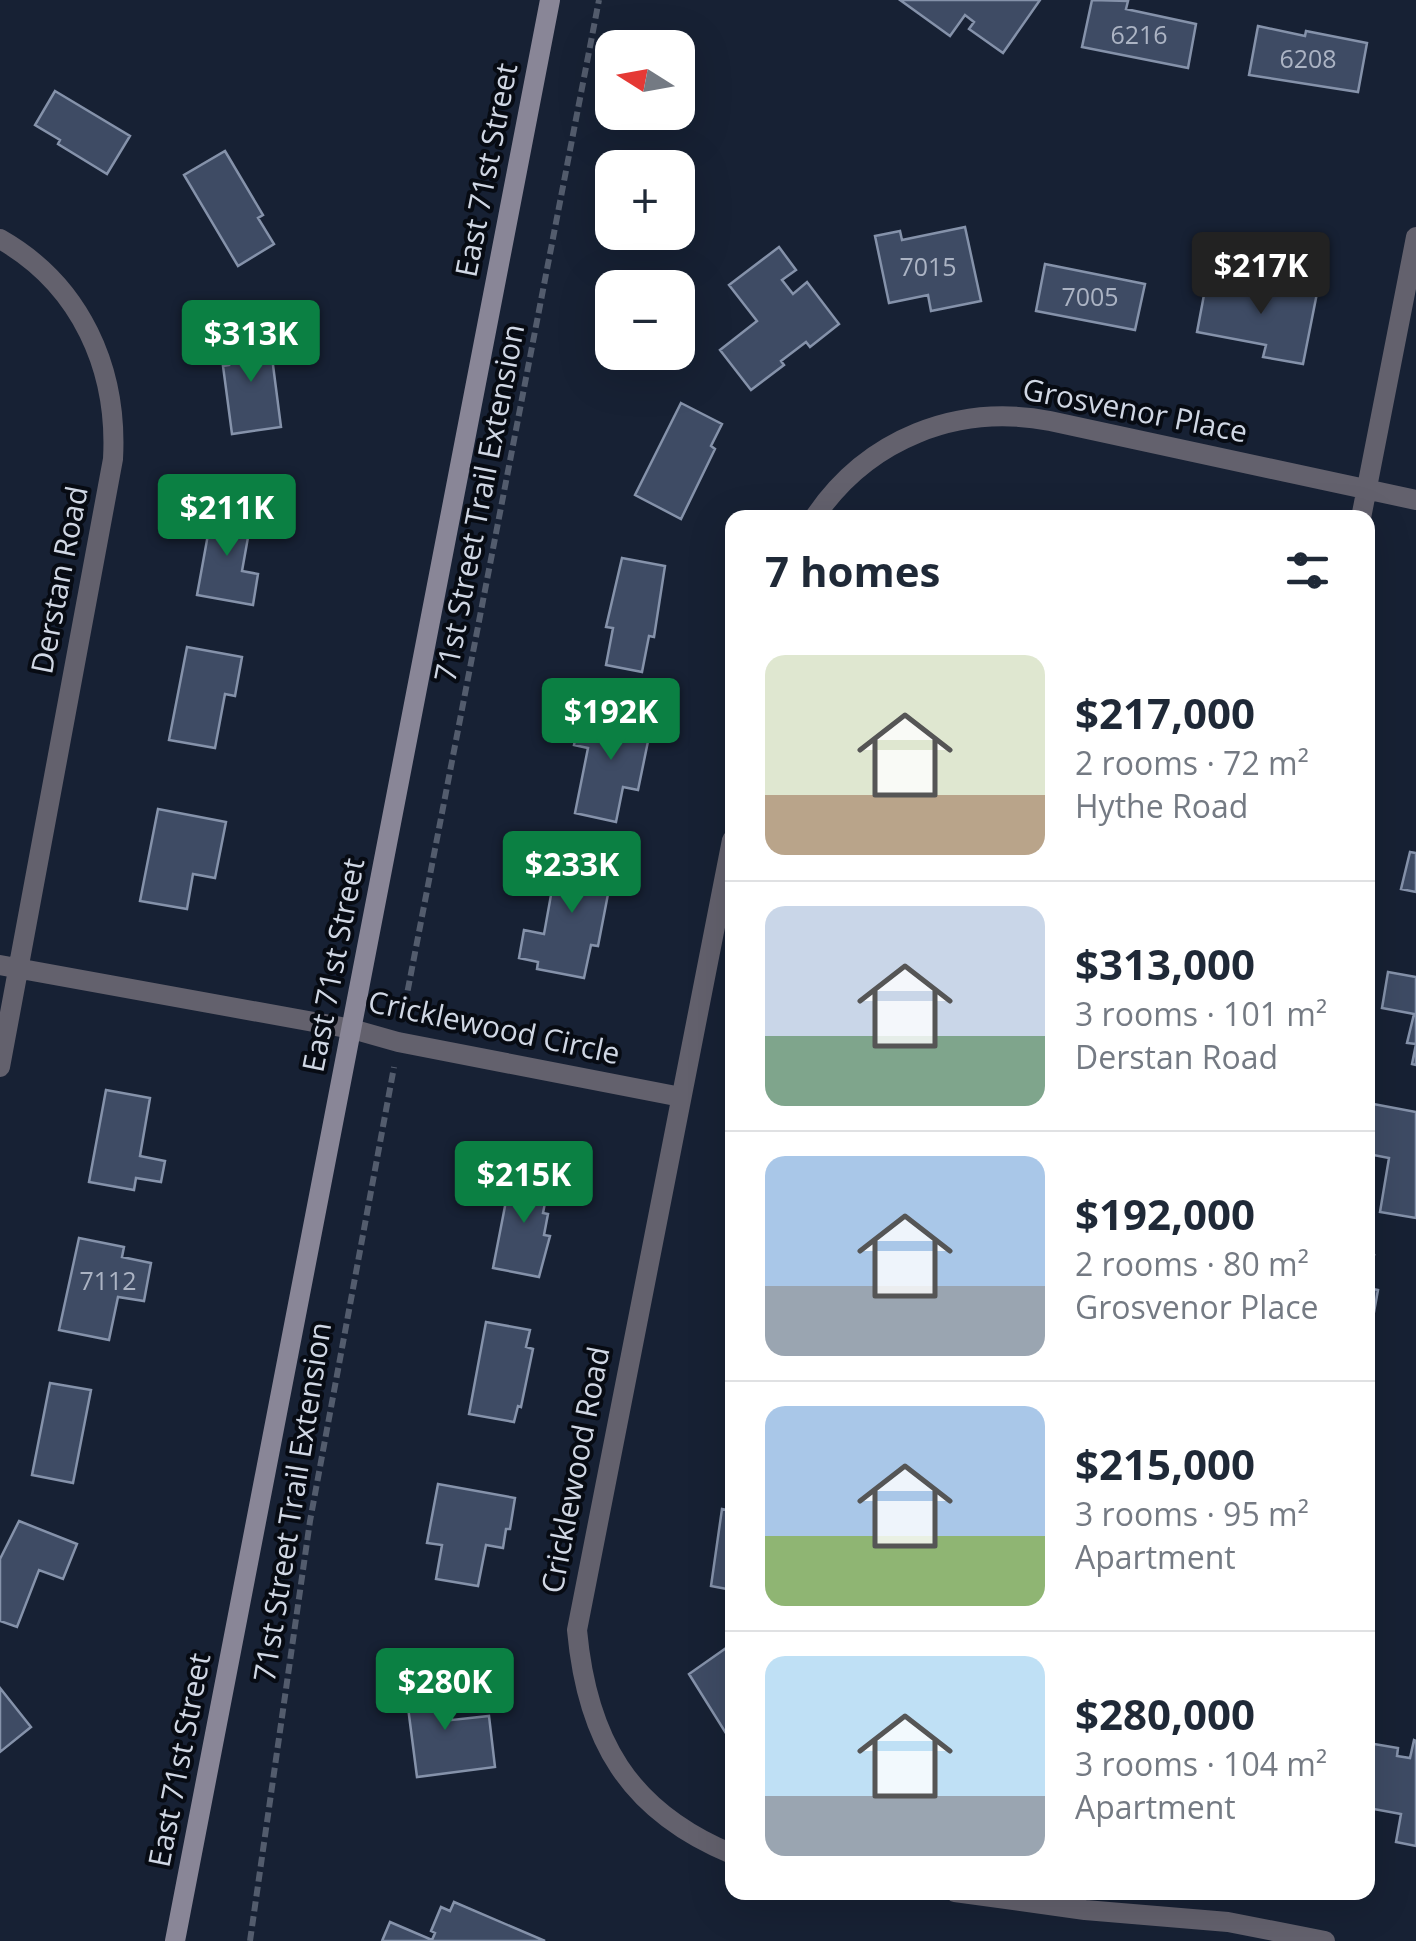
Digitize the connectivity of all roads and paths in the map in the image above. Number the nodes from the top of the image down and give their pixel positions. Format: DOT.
graph roads {
  1 [pos="550,0"];
  2 [pos="599,0"];
  3 [pos="1416,237"];
  4 [pos="0,239"];
  5 [pos="1366,491"];
  6 [pos="1416,500"];
  7 [pos="820,510"];
  8 [pos="1362,510"];
  9 [pos="725,875"];
  10 [pos="9,967"];
  11 [pos="403,1014"];
  12 [pos="352,1029"];
  13 [pos="0,1067"];
  14 [pos="393,1073"];
  15 [pos="681,1097"];
  16 [pos="725,1851"];
  17 [pos="1086,1901"];
  18 [pos="175,1941"];
  19 [pos="250,1941"];
  20 [pos="1325,1941"];
  1 -- 12 [label="main road, East 71st Street"];
  2 -- 11 [label="path, 71st Street Trail Extension"];
  3 -- 5 [label="street"];
  4 -- 10 [label="street, Derstan Road"];
  5 -- 6 [label="street, Grosvenor Place"];
  5 -- 7 [label="street, Grosvenor Place"];
  5 -- 8 [label="street"];
  9 -- 15 [label="street"];
  10 -- 12 [label="street, Cricklewood Circle"];
  10 -- 13 [label="street, Derstan Road"];
  12 -- 15 [label="street, Cricklewood Circle"];
  12 -- 18 [label="main road, East 71st Street"];
  14 -- 19 [label="path, 71st Street Trail Extension"];
  15 -- 16 [label="street, Cricklewood Road"];
  17 -- 20 [label="street"];
}
